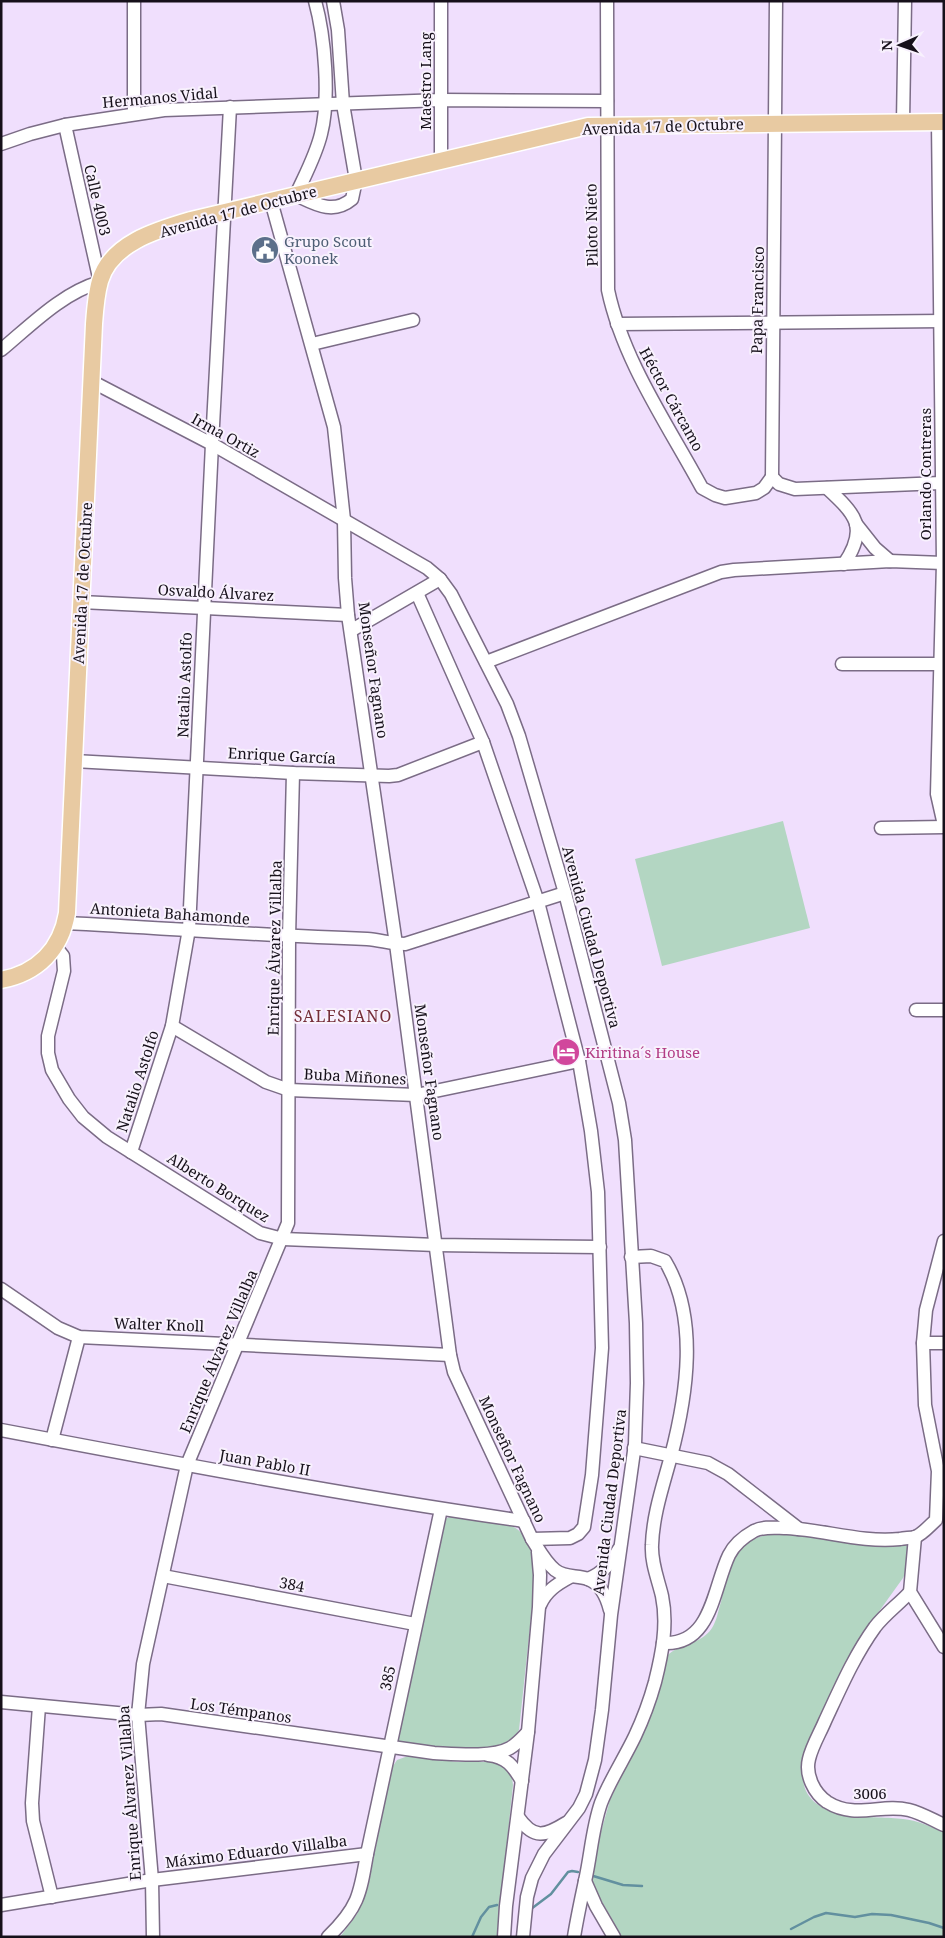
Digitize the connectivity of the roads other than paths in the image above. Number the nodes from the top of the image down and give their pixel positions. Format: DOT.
graph roads {
  1 [pos="134,1"];
  2 [pos="315,1"];
  3 [pos="333,1"];
  4 [pos="441,1"];
  5 [pos="607,1"];
  6 [pos="776,1"];
  7 [pos="905,1"];
  8 [pos="442,100"];
  9 [pos="607,101"];
  10 [pos="326,104"];
  11 [pos="344,104"];
  12 [pos="230,107"];
  13 [pos="134,114"];
  14 [pos="903,122"];
  15 [pos="941,122"];
  16 [pos="775,123"];
  17 [pos="65,125"];
  18 [pos="607,125"];
  19 [pos="1,144"];
  20 [pos="441,160"];
  21 [pos="356,180"];
  22 [pos="296,195"];
  23 [pos="272,201"];
  24 [pos="223,212"];
  25 [pos="100,282"];
  26 [pos="413,320"];
  27 [pos="943,321"];
  28 [pos="773,322"];
  29 [pos="617,324"];
  30 [pos="312,344"];
  31 [pos="1,350"];
  32 [pos="91,381"];
  33 [pos="212,444"];
  34 [pos="772,477"];
  35 [pos="827,488"];
  36 [pos="942,492"];
  37 [pos="344,520"];
  38 [pos="856,524"];
  39 [pos="890,561"];
  40 [pos="943,563"];
  41 [pos="844,564"];
  42 [pos="440,579"];
  43 [pos="417,593"];
  44 [pos="81,602"];
  45 [pos="204,608"];
  46 [pos="348,615"];
  47 [pos="352,630"];
  48 [pos="486,662"];
  49 [pos="842,664"];
  50 [pos="942,664"];
  51 [pos="483,742"];
  52 [pos="74,761"];
  53 [pos="197,766"];
  54 [pos="293,773"];
  55 [pos="372,776"];
  56 [pos="944,826"];
  57 [pos="881,828"];
  58 [pos="565,893"];
  59 [pos="538,902"];
  60 [pos="65,923"];
  61 [pos="189,929"];
  62 [pos="289,937"];
  63 [pos="396,944"];
  64 [pos="55,946"];
  65 [pos="1,980"];
  66 [pos="916,1010"];
  67 [pos="944,1010"];
  68 [pos="172,1026"];
  69 [pos="579,1061"];
  70 [pos="289,1090"];
  71 [pos="416,1095"];
  72 [pos="131,1152"];
  73 [pos="283,1239"];
  74 [pos="944,1241"];
  75 [pos="436,1245"];
  76 [pos="600,1246"];
  77 [pos="631,1257"];
  78 [pos="1,1289"];
  79 [pos="79,1337"];
  80 [pos="923,1343"];
  81 [pos="944,1343"];
  82 [pos="238,1344"];
  83 [pos="450,1355"];
  84 [pos="1,1430"];
  85 [pos="52,1440"];
  86 [pos="634,1448"];
  87 [pos="671,1456"];
  88 [pos="187,1465"];
  89 [pos="441,1509"];
  90 [pos="940,1518"];
  91 [pos="524,1521"];
  92 [pos="799,1529"];
  93 [pos="915,1537"];
  94 [pos="534,1543"];
  95 [pos="622,1543"];
  96 [pos="163,1576"];
  97 [pos="570,1577"];
  98 [pos="588,1579"];
  99 [pos="910,1592"];
  100 [pos="539,1607"];
  101 [pos="611,1615"];
  102 [pos="415,1624"];
  103 [pos="663,1643"];
  104 [pos="944,1647"];
  105 [pos="1,1702"];
  106 [pos="39,1706"];
  107 [pos="138,1716"];
  108 [pos="528,1732"];
  109 [pos="389,1748"];
  110 [pos="476,1754"];
  111 [pos="522,1781"];
  112 [pos="518,1817"];
  113 [pos="571,1820"];
  114 [pos="944,1825"];
  115 [pos="367,1854"];
  116 [pos="152,1880"];
  117 [pos="585,1881"];
  118 [pos="52,1897"];
  119 [pos="1,1905"];
  120 [pos="153,1937"];
  121 [pos="328,1937"];
  122 [pos="504,1937"];
  123 [pos="523,1937"];
  124 [pos="574,1937"];
  125 [pos="614,1937"];
  1 -- 13 [label="street"];
  2 -- 10 [label="street"];
  3 -- 11 [label="street"];
  4 -- 8 [label="street, Maestro Lang"];
  5 -- 9 [label="street, Piloto Nieto"];
  6 -- 16 [label="street, Papa Francisco"];
  7 -- 14 [label="street"];
  8 -- 9 [label="street"];
  8 -- 11 [label="street"];
  8 -- 20 [label="street, Maestro Lang"];
  9 -- 18 [label="street, Piloto Nieto"];
  10 -- 11 [label="street, Hermanos Vidal"];
  10 -- 12 [label="street, Hermanos Vidal"];
  10 -- 22 [label="street"];
  11 -- 21 [label="street"];
  12 -- 13 [label="street, Hermanos Vidal"];
  12 -- 24 [label="street, Natalio Astolfo"];
  13 -- 17 [label="street, Hermanos Vidal"];
  14 -- 15 [label="main road, Avenida 17 de Octubre"];
  14 -- 16 [label="main road, Avenida 17 de Octubre"];
  15 -- 27 [label="street, Orlando Contreras"];
  16 -- 18 [label="main road, Avenida 17 de Octubre"];
  16 -- 28 [label="street, Papa Francisco"];
  17 -- 19 [label="street, Hermanos Vidal"];
  17 -- 25 [label="street, Calle 4003"];
  18 -- 20 [label="main road, Avenida 17 de Octubre"];
  18 -- 29 [label="street, Piloto Nieto"];
  20 -- 21 [label="main road, Avenida 17 de Octubre"];
  21 -- 22 [label="main road, Avenida 17 de Octubre"];
  22 -- 23 [label="main road, Avenida 17 de Octubre"];
  23 -- 24 [label="main road, Avenida 17 de Octubre"];
  23 -- 30 [label="street, Monseñor Fagnano"];
  24 -- 25 [label="main road, Avenida 17 de Octubre"];
  24 -- 33 [label="street, Natalio Astolfo"];
  25 -- 31 [label="street"];
  25 -- 32 [label="main road, Avenida 17 de Octubre"];
  26 -- 30 [label="street"];
  27 -- 28 [label="street"];
  27 -- 36 [label="street, Orlando Contreras"];
  28 -- 29 [label="street"];
  28 -- 34 [label="street, Papa Francisco"];
  29 -- 34 [label="street, Héctor Cárcamo"];
  30 -- 37 [label="street, Monseñor Fagnano"];
  32 -- 33 [label="street, Irma Ortiz"];
  32 -- 44 [label="main road, Avenida 17 de Octubre"];
  33 -- 37 [label="street, Irma Ortiz"];
  33 -- 45 [label="street, Natalio Astolfo"];
  34 -- 35 [label="street"];
  35 -- 36 [label="street"];
  35 -- 38 [label="street"];
  36 -- 40 [label="street, Orlando Contreras"];
  37 -- 42 [label="street, Avenida Ciudad Deportiva"];
  37 -- 46 [label="street, Monseñor Fagnano"];
  38 -- 39 [label="street"];
  38 -- 41 [label="street"];
  39 -- 40 [label="street"];
  39 -- 41 [label="street"];
  40 -- 50 [label="street, Orlando Contreras"];
  41 -- 48 [label="street"];
  42 -- 43 [label="street"];
  42 -- 48 [label="street, Avenida Ciudad Deportiva"];
  43 -- 47 [label="street"];
  43 -- 51 [label="street, Avenida Ciudad Deportiva"];
  44 -- 45 [label="street, Osvaldo Álvarez"];
  44 -- 52 [label="main road, Avenida 17 de Octubre"];
  45 -- 46 [label="street, Osvaldo Álvarez"];
  45 -- 53 [label="street, Natalio Astolfo"];
  46 -- 47 [label="street, Monseñor Fagnano"];
  47 -- 55 [label="street, Monseñor Fagnano"];
  48 -- 58 [label="street, Avenida Ciudad Deportiva"];
  49 -- 50 [label="street"];
  50 -- 56 [label="street, Orlando Contreras"];
  51 -- 55 [label="street, Enrique García"];
  51 -- 59 [label="street, Avenida Ciudad Deportiva"];
  52 -- 53 [label="street, Enrique García"];
  52 -- 60 [label="main road, Avenida 17 de Octubre"];
  53 -- 54 [label="street, Enrique García"];
  53 -- 61 [label="street, Natalio Astolfo"];
  54 -- 55 [label="street, Enrique García"];
  54 -- 62 [label="street, Enrique Álvarez Villalba"];
  55 -- 63 [label="street, Monseñor Fagnano"];
  56 -- 57 [label="street"];
  58 -- 59 [label="street, Antonieta Bahamonde"];
  58 -- 77 [label="street, Avenida Ciudad Deportiva"];
  59 -- 63 [label="street, Antonieta Bahamonde"];
  59 -- 69 [label="street, Avenida Ciudad Deportiva"];
  60 -- 61 [label="street, Antonieta Bahamonde"];
  60 -- 64 [label="main road, Avenida 17 de Octubre"];
  61 -- 62 [label="street, Antonieta Bahamonde"];
  61 -- 68 [label="street, Natalio Astolfo"];
  62 -- 63 [label="street, Antonieta Bahamonde"];
  62 -- 70 [label="street, Enrique Álvarez Villalba"];
  63 -- 71 [label="street, Monseñor Fagnano"];
  64 -- 65 [label="main road, Avenida 17 de Octubre"];
  64 -- 72 [label="street, Alberto Borquez"];
  66 -- 67 [label="street"];
  68 -- 70 [label="street, Buba Miñones"];
  68 -- 72 [label="street, Natalio Astolfo"];
  69 -- 71 [label="street, Buba Miñones"];
  69 -- 76 [label="street, Avenida Ciudad Deportiva"];
  70 -- 71 [label="street, Buba Miñones"];
  70 -- 73 [label="street, Enrique Álvarez Villalba"];
  71 -- 75 [label="street, Monseñor Fagnano"];
  72 -- 73 [label="street, Alberto Borquez"];
  73 -- 75 [label="street, Alberto Borquez"];
  73 -- 82 [label="street, Enrique Álvarez Villalba"];
  74 -- 80 [label="street"];
  75 -- 76 [label="street, Alberto Borquez"];
  75 -- 83 [label="street, Monseñor Fagnano"];
  76 -- 94 [label="street, Avenida Ciudad Deportiva"];
  77 -- 86 [label="street, Avenida Ciudad Deportiva"];
  77 -- 87 [label="street"];
  78 -- 79 [label="street, Walter Knoll"];
  79 -- 82 [label="street, Walter Knoll"];
  79 -- 85 [label="street"];
  80 -- 81 [label="street"];
  80 -- 90 [label="street"];
  82 -- 83 [label="street, Walter Knoll"];
  82 -- 88 [label="street, Enrique Álvarez Villalba"];
  83 -- 91 [label="street, Monseñor Fagnano"];
  84 -- 85 [label="street, Juan Pablo II"];
  85 -- 88 [label="street, Juan Pablo II"];
  86 -- 87 [label="street"];
  86 -- 95 [label="street, Avenida Ciudad Deportiva"];
  87 -- 92 [label="street"];
  87 -- 103 [label="street"];
  88 -- 89 [label="street, Juan Pablo II"];
  88 -- 96 [label="street, Enrique Álvarez Villalba"];
  89 -- 91 [label="street, Juan Pablo II"];
  89 -- 102 [label="street, 385"];
  90 -- 93 [label="street"];
  91 -- 94 [label="street, Monseñor Fagnano"];
  92 -- 93 [label="street"];
  92 -- 103 [label="street"];
  93 -- 99 [label="street"];
  94 -- 97 [label="street"];
  94 -- 100 [label="street, Monseñor Fagnano"];
  95 -- 98 [label="street"];
  95 -- 101 [label="street, Avenida Ciudad Deportiva"];
  96 -- 102 [label="street, 384"];
  96 -- 107 [label="street, Enrique Álvarez Villalba"];
  97 -- 98 [label="street"];
  97 -- 100 [label="street"];
  98 -- 101 [label="street"];
  99 -- 104 [label="street"];
  99 -- 114 [label="street, 3006"];
  100 -- 108 [label="street, Monseñor Fagnano"];
  101 -- 113 [label="street"];
  102 -- 109 [label="street, 385"];
  103 -- 117 [label="street"];
  105 -- 106 [label="street, Los Témpanos"];
  106 -- 107 [label="street, Los Témpanos"];
  106 -- 118 [label="street"];
  107 -- 109 [label="street, Los Témpanos"];
  107 -- 116 [label="street, Enrique Álvarez Villalba"];
  108 -- 110 [label="street, Los Témpanos"];
  108 -- 111 [label="street, Monseñor Fagnano"];
  109 -- 110 [label="street, Los Témpanos"];
  109 -- 115 [label="street, 385"];
  110 -- 111 [label="street, Los Témpanos"];
  111 -- 112 [label="street, Monseñor Fagnano"];
  112 -- 113 [label="street"];
  112 -- 122 [label="street, Monseñor Fagnano"];
  113 -- 123 [label="street"];
  115 -- 116 [label="street, Máximo Eduardo Villalba"];
  115 -- 121 [label="street, 385"];
  116 -- 118 [label="street, Máximo Eduardo Villalba"];
  116 -- 120 [label="street, Enrique Álvarez Villalba"];
  117 -- 124 [label="street"];
  117 -- 125 [label="street"];
  118 -- 119 [label="street, Máximo Eduardo Villalba"];
}
